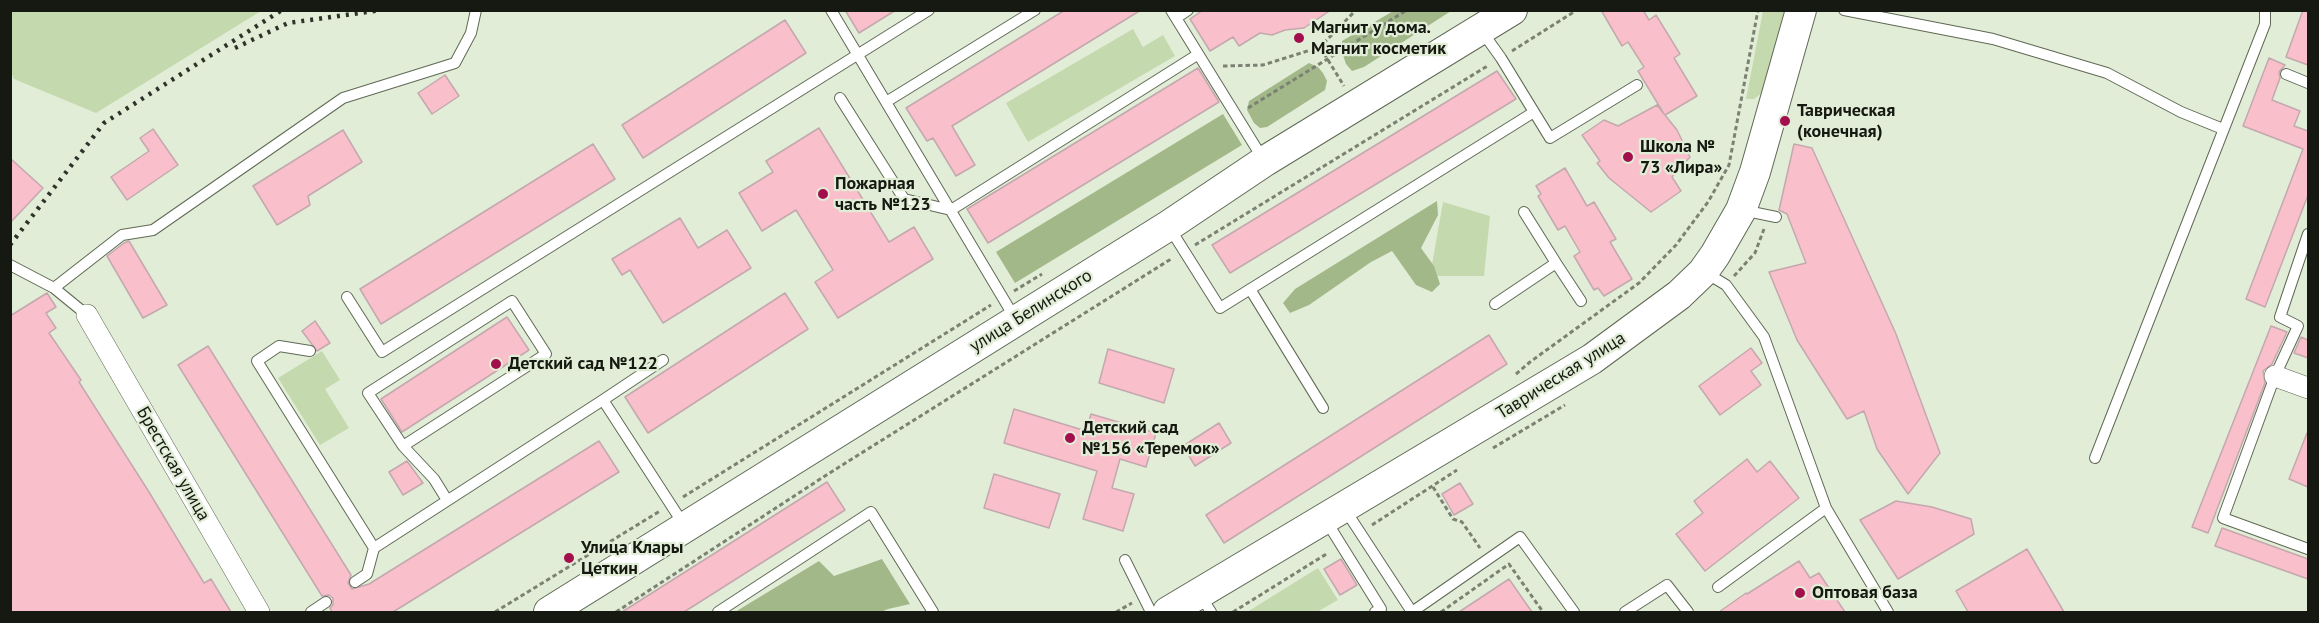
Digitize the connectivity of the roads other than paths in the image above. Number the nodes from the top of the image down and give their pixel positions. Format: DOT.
graph roads {
  1 [pos="476,10"];
  2 [pos="831,10"];
  3 [pos="929,10"];
  4 [pos="1035,10"];
  5 [pos="1188,10"];
  6 [pos="1512,10"];
  7 [pos="1801,10"];
  8 [pos="1844,10"];
  9 [pos="2265,10"];
  10 [pos="1173,14"];
  11 [pos="1481,29"];
  12 [pos="858,54"];
  13 [pos="1197,55"];
  14 [pos="2286,74"];
  15 [pos="2308,83"];
  16 [pos="1637,85"];
  17 [pos="840,98"];
  18 [pos="886,102"];
  19 [pos="1534,112"];
  20 [pos="2223,129"];
  21 [pos="1265,162"];
  22 [pos="951,210"];
  23 [pos="1742,210"];
  24 [pos="1524,212"];
  25 [pos="1776,217"];
  26 [pos="1168,226"];
  27 [pos="2308,234"];
  28 [pos="1556,263"];
  29 [pos="10,265"];
  30 [pos="1703,272"];
  31 [pos="54,288"];
  32 [pos="1250,289"];
  33 [pos="347,297"];
  34 [pos="1581,301"];
  35 [pos="1495,304"];
  36 [pos="1010,309"];
  37 [pos="87,315"];
  38 [pos="2303,329"];
  39 [pos="310,351"];
  40 [pos="663,360"];
  41 [pos="2275,376"];
  42 [pos="2308,388"];
  43 [pos="603,400"];
  44 [pos="1323,408"];
  45 [pos="403,446"];
  46 [pos="2095,458"];
  47 [pos="447,500"];
  48 [pos="1826,508"];
  49 [pos="1334,513"];
  50 [pos="678,516"];
  51 [pos="374,548"];
  52 [pos="2308,549"];
  53 [pos="1125,560"];
  54 [pos="355,582"];
  55 [pos="1718,587"];
  56 [pos="326,602"];
  57 [pos="1205,603"];
  58 [pos="259,612"];
  59 [pos="311,612"];
  60 [pos="549,612"];
  61 [pos="718,612"];
  62 [pos="933,612"];
  63 [pos="1151,612"];
  64 [pos="1168,612"];
  65 [pos="1375,612"];
  66 [pos="1412,612"];
  67 [pos="1574,612"];
  68 [pos="1625,612"];
  69 [pos="1688,612"];
  70 [pos="1888,612"];
  1 -- 31 [label="lane"];
  2 -- 12 [label="lane"];
  3 -- 12 [label="lane"];
  4 -- 18 [label="lane"];
  5 -- 10 [label="lane"];
  6 -- 11 [label="street, улица Белинского"];
  7 -- 23 [label="street, Таврическая улица"];
  8 -- 20 [label="lane"];
  9 -- 20 [label="lane"];
  10 -- 13 [label="lane"];
  11 -- 19 [label="lane"];
  11 -- 21 [label="street, улица Белинского"];
  12 -- 18 [label="lane"];
  12 -- 33 [label="lane"];
  13 -- 21 [label="lane"];
  13 -- 22 [label="lane"];
  14 -- 15 [label="lane"];
  16 -- 19 [label="lane"];
  17 -- 22 [label="lane"];
  18 -- 22 [label="lane"];
  19 -- 32 [label="lane"];
  20 -- 46 [label="lane"];
  21 -- 26 [label="street, улица Белинского"];
  22 -- 36 [label="lane"];
  23 -- 25 [label="lane"];
  23 -- 30 [label="street, Таврическая улица"];
  24 -- 28 [label="lane"];
  26 -- 32 [label="lane"];
  26 -- 36 [label="street, улица Белинского"];
  27 -- 38 [label="lane"];
  28 -- 34 [label="lane"];
  28 -- 35 [label="lane"];
  29 -- 31 [label="lane"];
  30 -- 48 [label="lane"];
  30 -- 49 [label="street, Таврическая улица"];
  31 -- 37 [label="lane"];
  32 -- 44 [label="lane"];
  36 -- 50 [label="street, улица Белинского"];
  37 -- 58 [label="street, Брестская улица"];
  38 -- 41 [label="lane"];
  39 -- 51 [label="lane"];
  40 -- 43 [label="lane"];
  41 -- 42 [label="street"];
  41 -- 52 [label="lane"];
  43 -- 47 [label="lane"];
  43 -- 50 [label="lane"];
  45 -- 45 [label="lane"];
  45 -- 47 [label="lane"];
  47 -- 51 [label="lane"];
  48 -- 55 [label="lane"];
  48 -- 70 [label="lane"];
  49 -- 57 [label="street, Таврическая улица"];
  49 -- 65 [label="lane"];
  49 -- 66 [label="lane"];
  50 -- 60 [label="street, улица Белинского"];
  51 -- 54 [label="lane"];
  53 -- 63 [label="lane"];
  56 -- 59 [label="lane"];
  57 -- 64 [label="street, Таврическая улица"];
  61 -- 62 [label="lane"];
  66 -- 67 [label="lane"];
  68 -- 69 [label="lane"];
}
